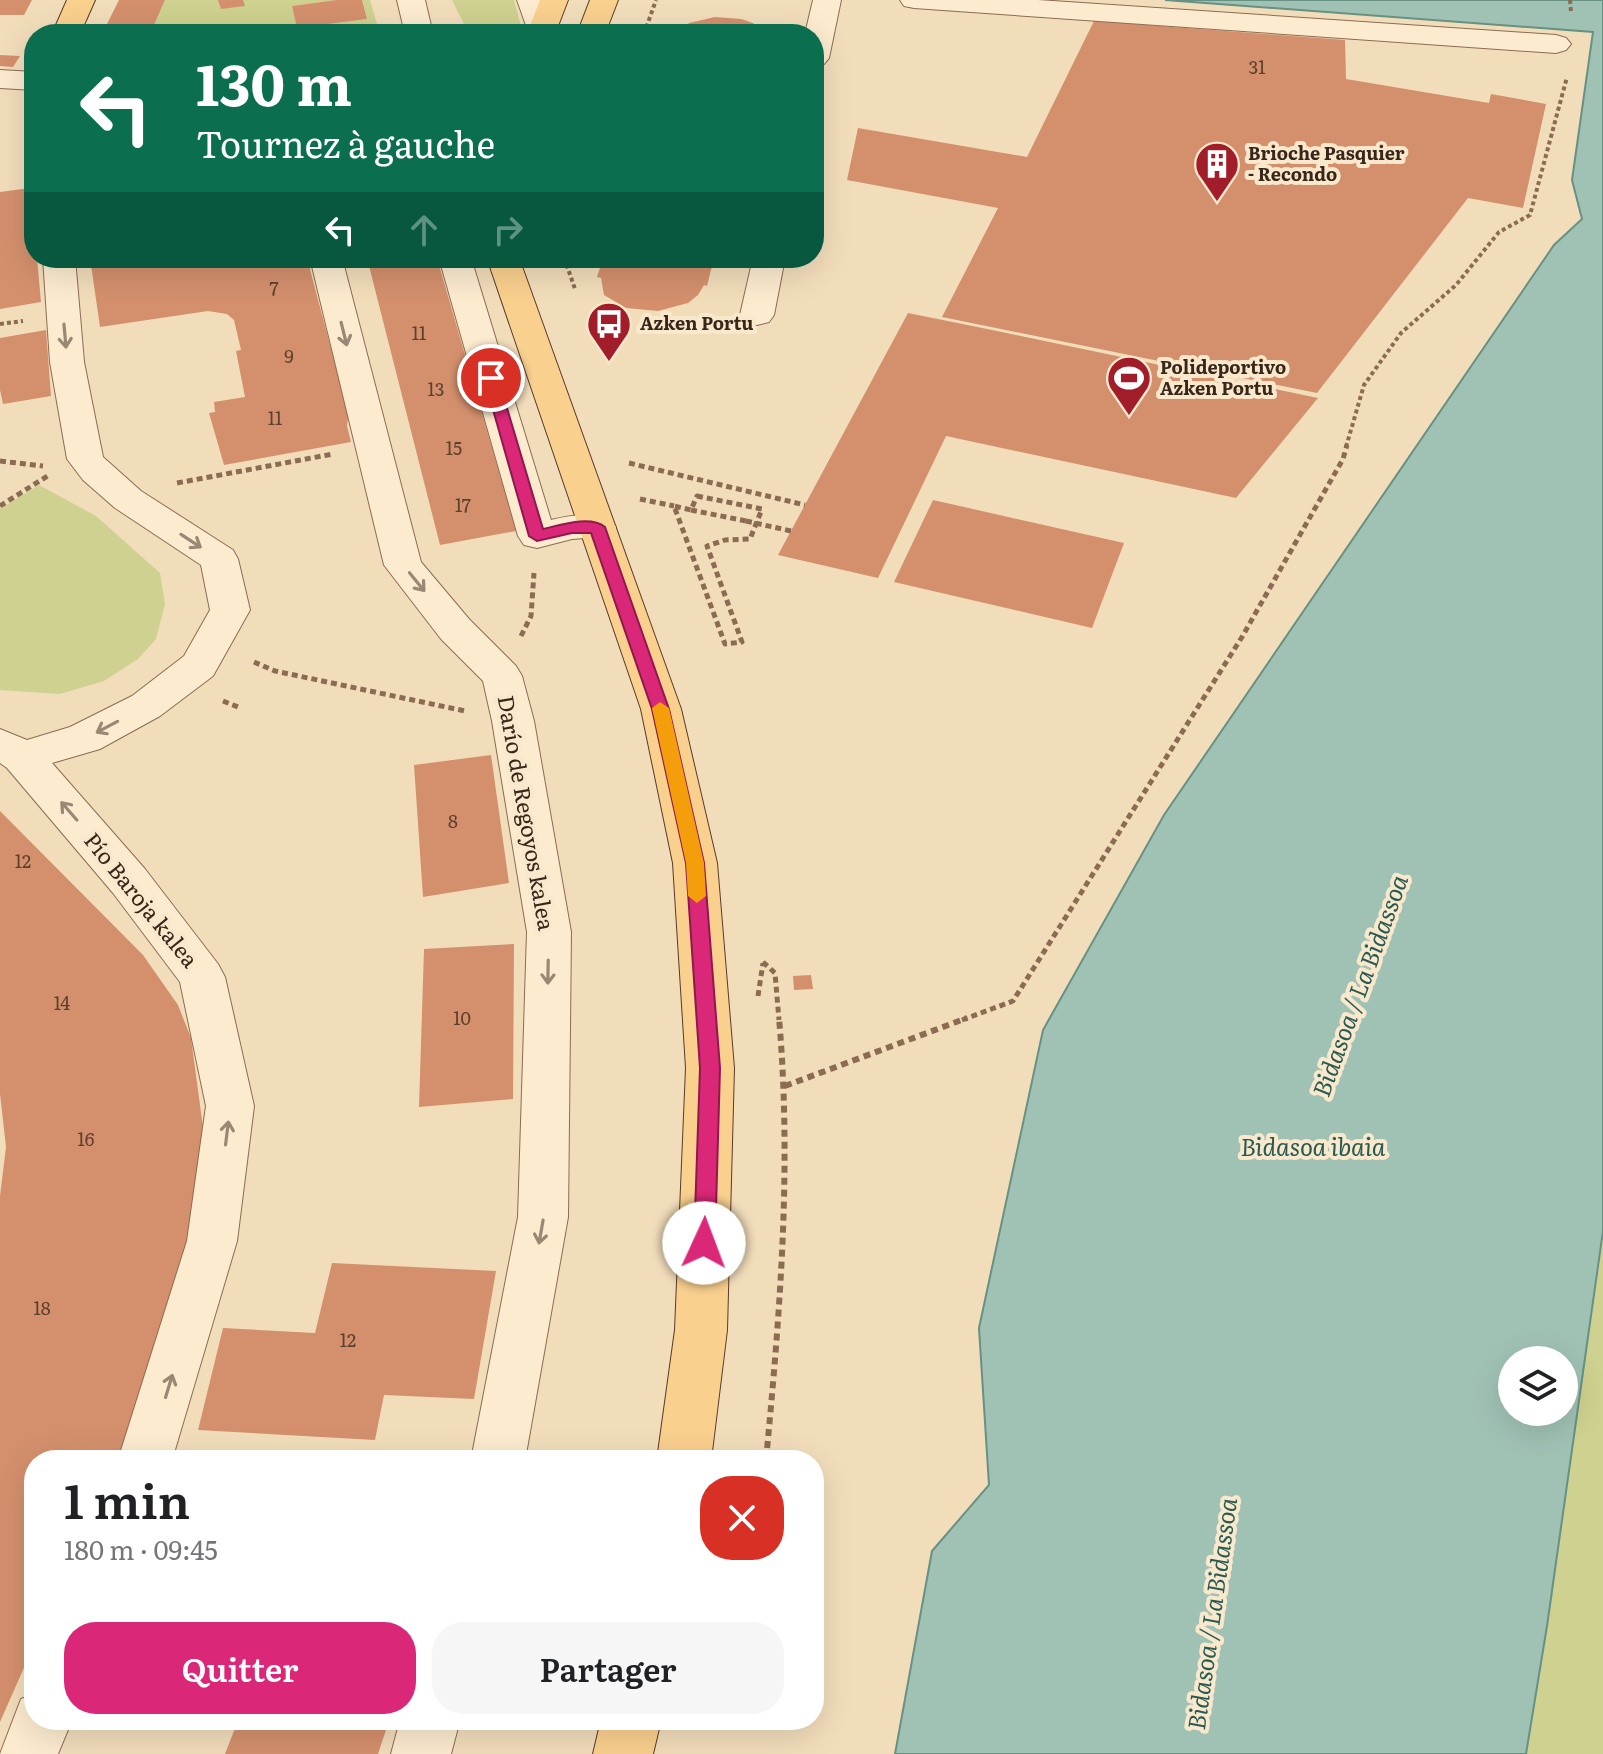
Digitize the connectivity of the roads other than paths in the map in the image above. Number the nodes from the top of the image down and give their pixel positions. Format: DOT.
graph roads {
  1 [pos="81,0"];
  2 [pos="411,0"];
  3 [pos="531,0"];
  4 [pos="554,0"];
  5 [pos="604,0"];
  6 [pos="827,0"];
  7 [pos="914,0"];
  8 [pos="70,24"];
  9 [pos="417,24"];
  10 [pos="539,24"];
  11 [pos="545,24"];
  12 [pos="595,24"];
  13 [pos="822,24"];
  14 [pos="1556,44"];
  15 [pos="0,79"];
  16 [pos="24,80"];
  17 [pos="60,268"];
  18 [pos="329,268"];
  19 [pos="458,268"];
  20 [pos="508,268"];
  21 [pos="767,268"];
  22 [pos="757,315"];
  23 [pos="597,527"];
  24 [pos="11,750"];
  25 [pos="148,1450"];
  26 [pos="500,1450"];
  27 [pos="685,1450"];
  28 [pos="38,1730"];
  29 [pos="427,1730"];
  30 [pos="629,1730"];
  31 [pos="28,1754"];
  32 [pos="421,1754"];
  33 [pos="623,1754"];
  1 -- 8 [label="main road"];
  2 -- 9 [label="street"];
  3 -- 10 [label="street"];
  4 -- 11 [label="main road"];
  5 -- 12 [label="main road"];
  6 -- 13 [label="street"];
  7 -- 14 [label="street"];
  15 -- 16 [label="street"];
  17 -- 24 [label="street, one-way"];
  18 -- 26 [label="street, Darío de Regoyos kalea, one-way"];
  19 -- 23 [label="street"];
  20 -- 23 [label="main road"];
  21 -- 22 [label="street"];
  23 -- 27 [label="main road"];
  25 -- 24 [label="street, Pío Baroja kalea, one-way"];
  28 -- 31 [label="street"];
  29 -- 32 [label="street"];
  30 -- 33 [label="main road"];
}
